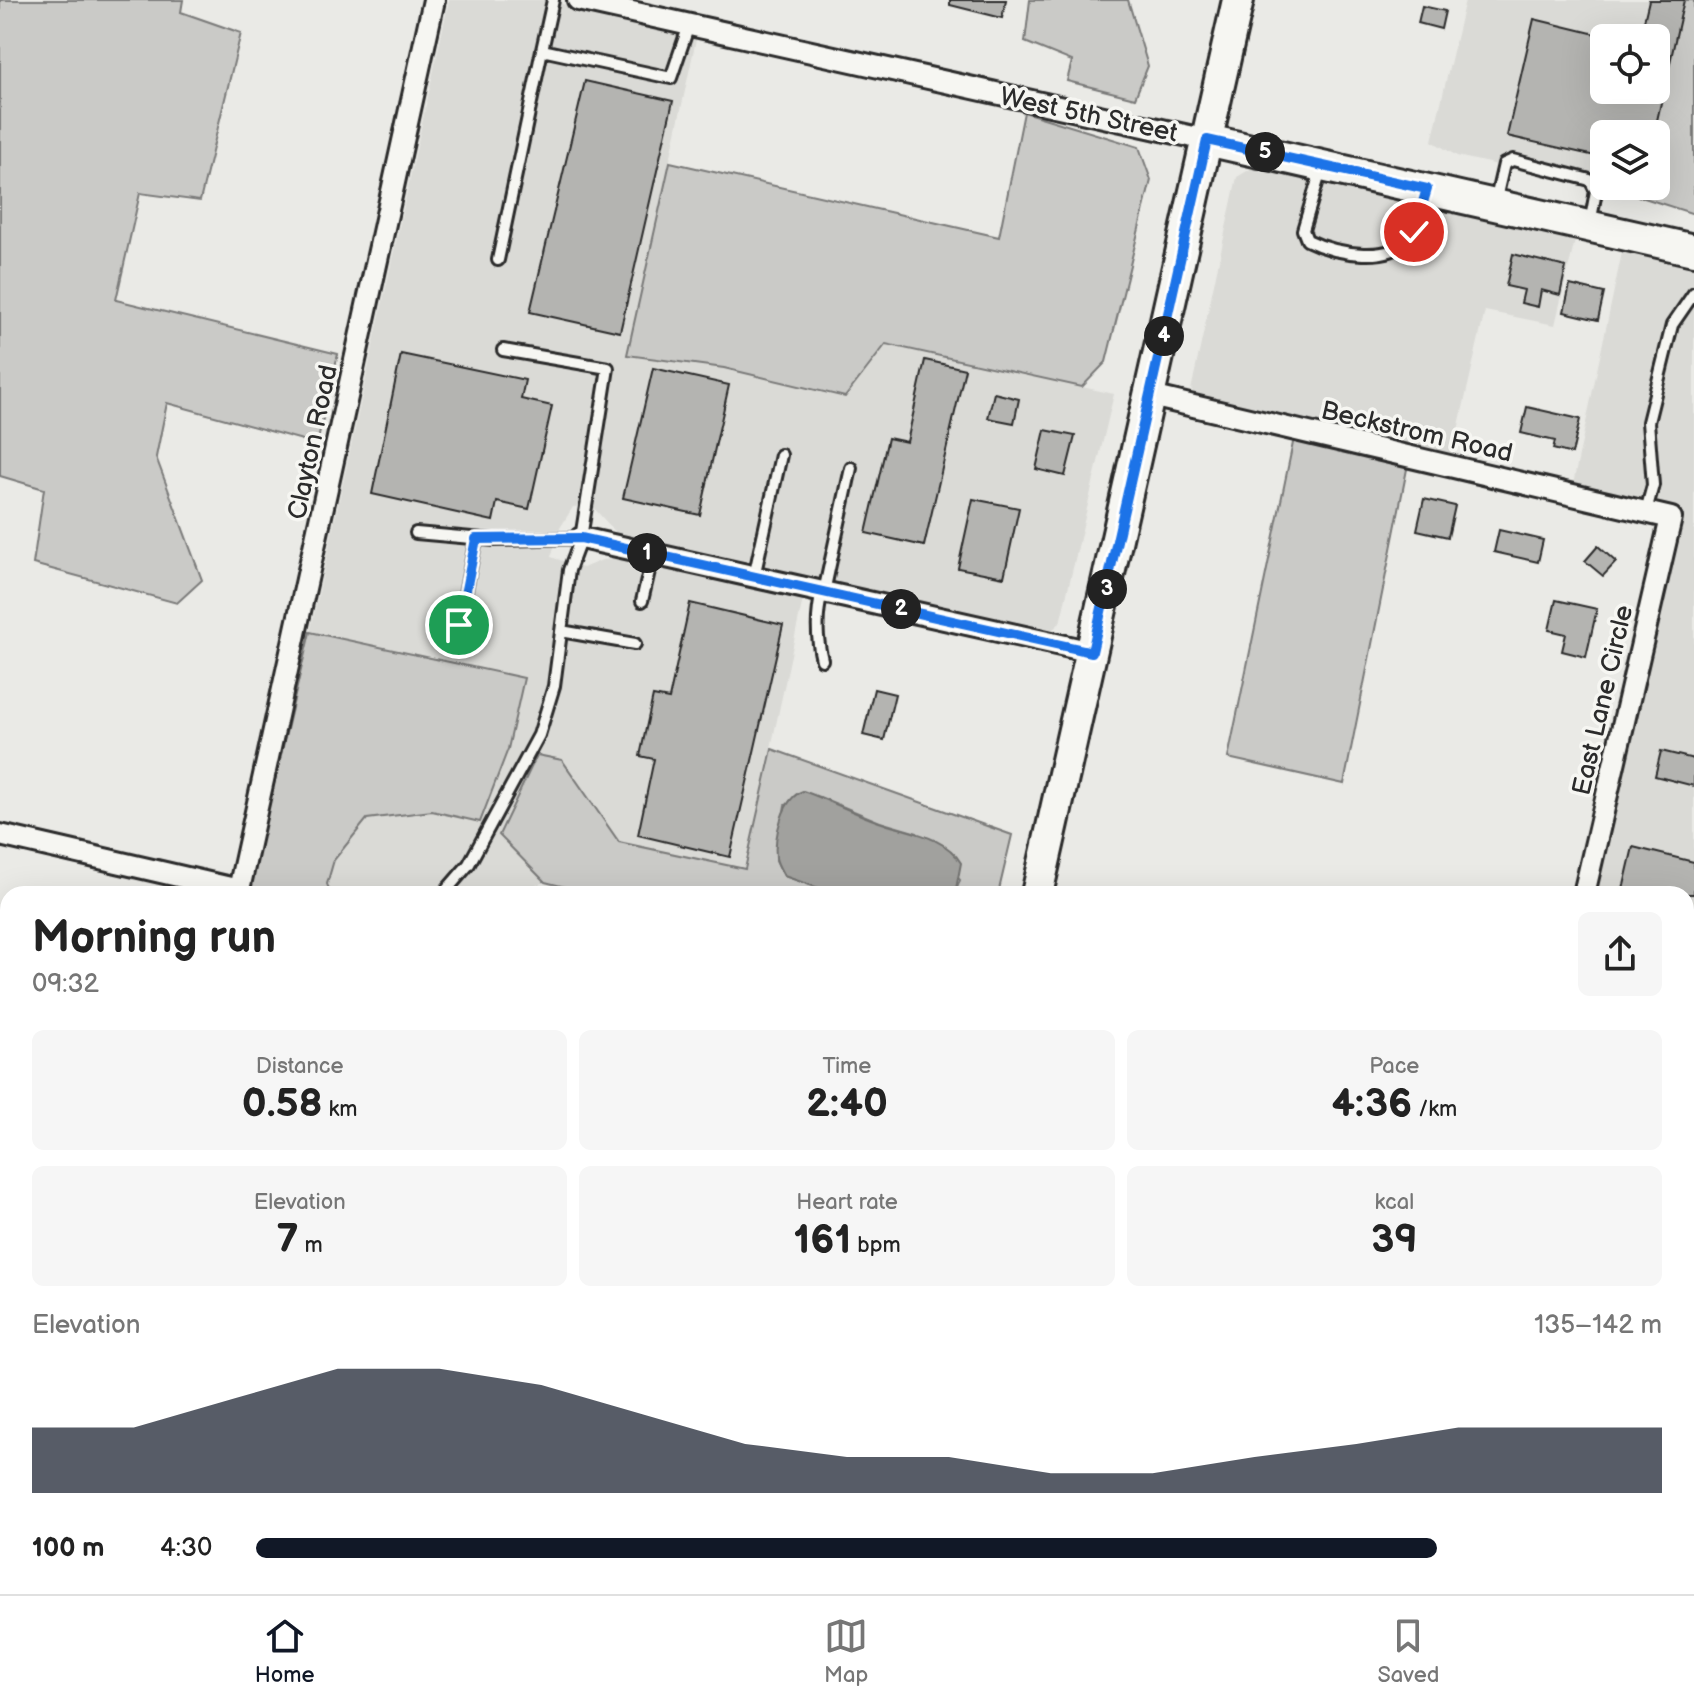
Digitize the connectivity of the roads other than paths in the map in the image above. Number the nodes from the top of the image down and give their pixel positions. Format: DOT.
graph roads {
  1 [pos="434,0"];
  2 [pos="553,0"];
  3 [pos="578,0"];
  4 [pos="1238,0"];
  5 [pos="689,25"];
  6 [pos="542,50"];
  7 [pos="1207,140"];
  8 [pos="1322,165"];
  9 [pos="1427,189"];
  10 [pos="1494,204"];
  11 [pos="1589,226"];
  12 [pos="1694,250"];
  13 [pos="498,260"];
  14 [pos="1694,293"];
  15 [pos="503,350"];
  16 [pos="1151,396"];
  17 [pos="781,455"];
  18 [pos="851,468"];
  19 [pos="1646,511"];
  20 [pos="1671,518"];
  21 [pos="416,533"];
  22 [pos="581,538"];
  23 [pos="476,539"];
  24 [pos="653,554"];
  25 [pos="754,577"];
  26 [pos="823,592"];
  27 [pos="642,601"];
  28 [pos="459,625"];
  29 [pos="561,631"];
  30 [pos="635,644"];
  31 [pos="1092,652"];
  32 [pos="822,660"];
  33 [pos="0,835"];
  34 [pos="214,886"];
  35 [pos="240,886"];
  36 [pos="450,886"];
  37 [pos="1039,886"];
  38 [pos="1586,886"];
  1 -- 35 [label="street, Clayton Road"];
  2 -- 6 [label="lane"];
  3 -- 5 [label="street, West 5th Street"];
  4 -- 7 [label="main road"];
  5 -- 6 [label="lane"];
  5 -- 7 [label="street, West 5th Street"];
  6 -- 13 [label="lane"];
  7 -- 8 [label="main road, West 5th Street"];
  7 -- 16 [label="main road"];
  8 -- 9 [label="main road, West 5th Street"];
  8 -- 9 [label="lane"];
  9 -- 10 [label="main road, West 5th Street"];
  10 -- 11 [label="main road, West 5th Street"];
  10 -- 11 [label="lane"];
  11 -- 12 [label="main road, West 5th Street"];
  14 -- 19 [label="lane"];
  15 -- 22 [label="lane"];
  16 -- 19 [label="street, Beckstrom Road"];
  16 -- 31 [label="main road"];
  17 -- 25 [label="lane"];
  18 -- 26 [label="lane"];
  19 -- 20 [label="street, Beckstrom Road"];
  20 -- 38 [label="street, East Lane Circle"];
  21 -- 23 [label="lane"];
  22 -- 23 [label="lane"];
  22 -- 24 [label="street"];
  22 -- 29 [label="lane"];
  23 -- 28 [label="lane"];
  24 -- 25 [label="street"];
  24 -- 27 [label="lane"];
  25 -- 26 [label="street"];
  26 -- 31 [label="street"];
  26 -- 32 [label="lane"];
  29 -- 30 [label="lane"];
  29 -- 36 [label="lane"];
  31 -- 37 [label="main road"];
  33 -- 34 [label="street"];
}
